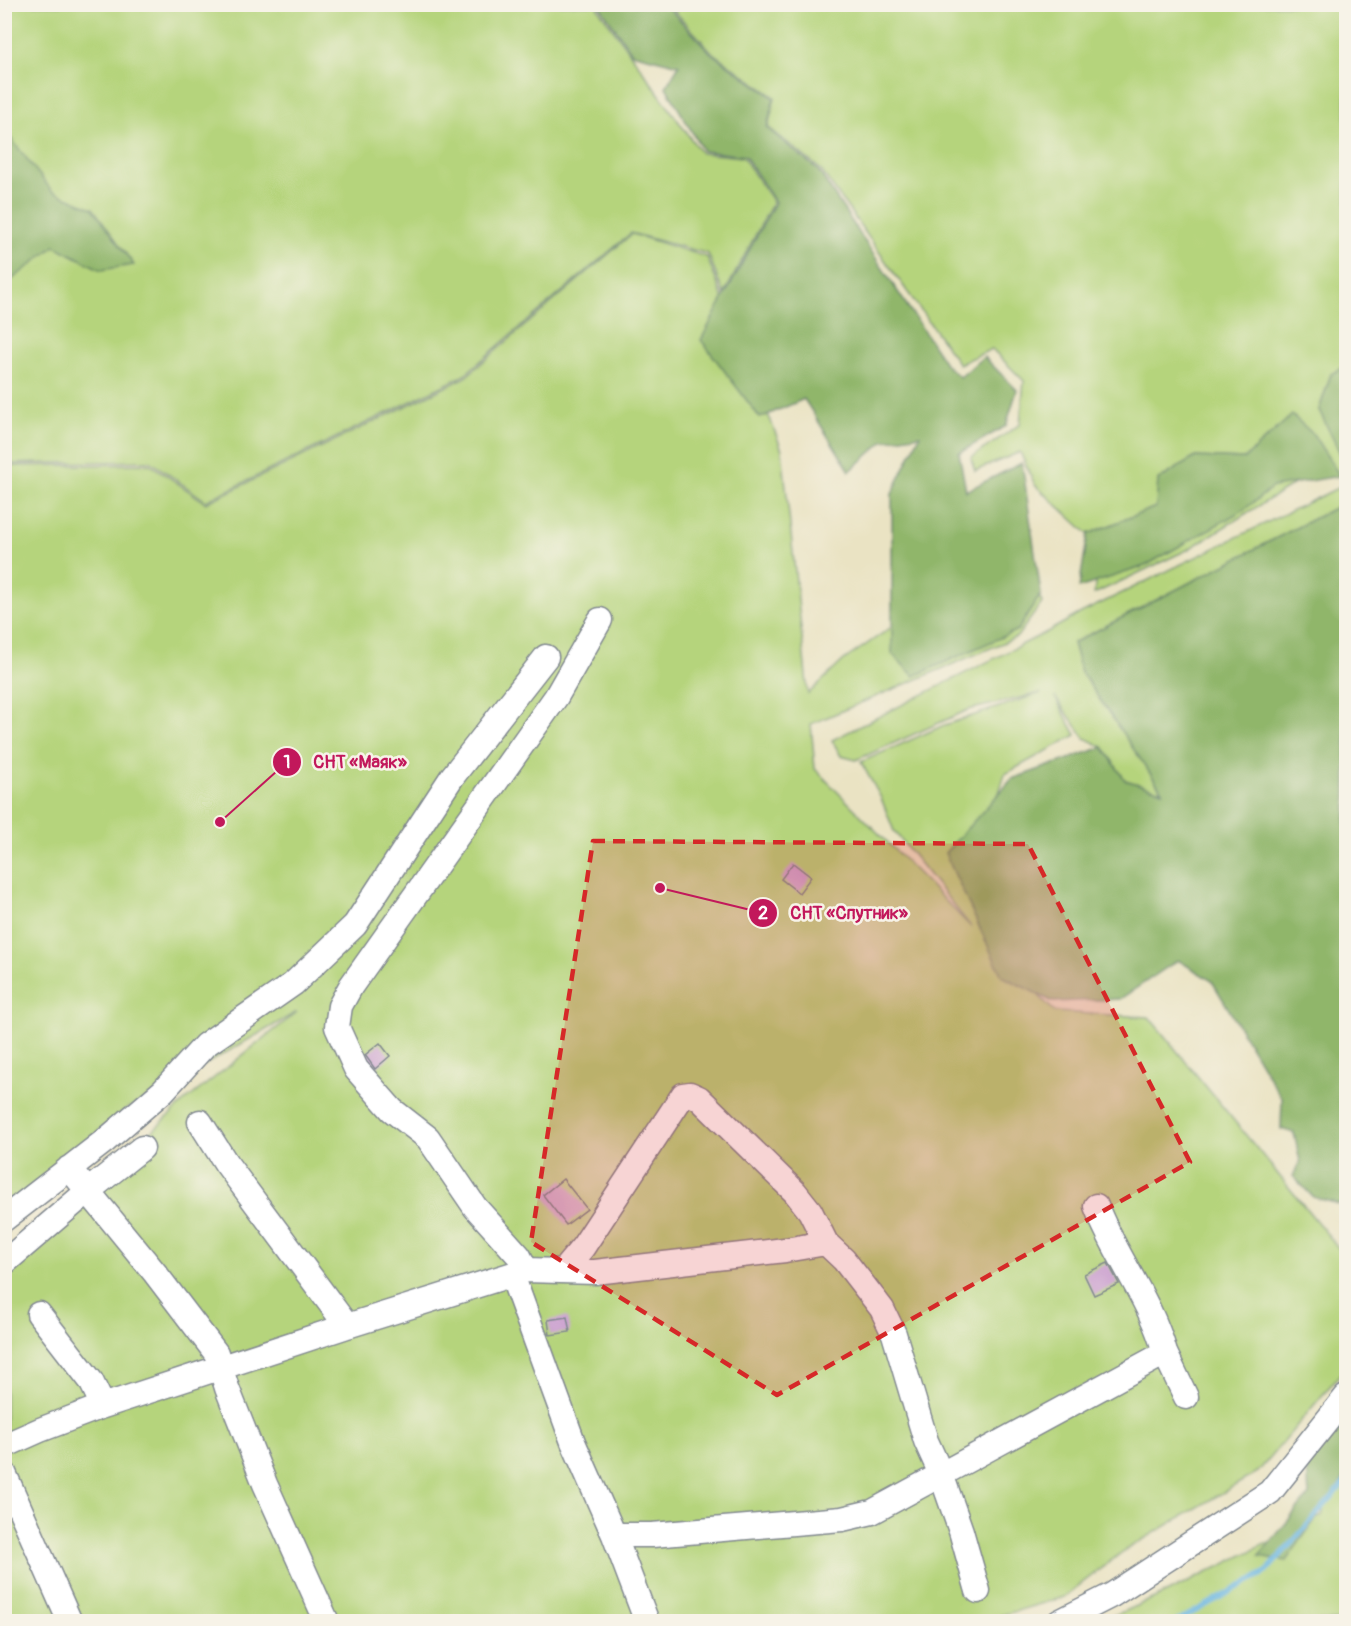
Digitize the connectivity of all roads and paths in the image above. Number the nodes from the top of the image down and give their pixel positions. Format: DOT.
graph roads {
  1 [pos="600,620"];
  2 [pos="546,657"];
  3 [pos="200,1122"];
  4 [pos="142,1148"];
  5 [pos="69,1168"];
  6 [pos="88,1191"];
  7 [pos="1096,1206"];
  8 [pos="4,1219"];
  9 [pos="826,1243"];
  10 [pos="4,1263"];
  11 [pos="563,1271"];
  12 [pos="519,1273"];
  13 [pos="39,1314"];
  14 [pos="346,1326"];
  15 [pos="1165,1353"];
  16 [pos="221,1367"];
  17 [pos="1186,1397"];
  18 [pos="1347,1397"];
  19 [pos="103,1406"];
  20 [pos="4,1446"];
  21 [pos="4,1473"];
  22 [pos="941,1474"];
  23 [pos="614,1534"];
  24 [pos="978,1591"];
  25 [pos="70,1622"];
  26 [pos="327,1622"];
  27 [pos="647,1622"];
  28 [pos="1059,1622"];
  1 -- 12 [label="street"];
  2 -- 5 [label="street"];
  3 -- 14 [label="street"];
  4 -- 6 [label="street"];
  5 -- 6 [label="street"];
  5 -- 8 [label="street"];
  6 -- 10 [label="street"];
  6 -- 16 [label="street"];
  7 -- 15 [label="street"];
  9 -- 11 [label="street"];
  9 -- 11 [label="street"];
  9 -- 22 [label="street"];
  11 -- 12 [label="street"];
  12 -- 14 [label="street"];
  12 -- 23 [label="street"];
  13 -- 19 [label="street"];
  14 -- 16 [label="street"];
  15 -- 17 [label="street"];
  15 -- 22 [label="street"];
  16 -- 19 [label="street"];
  16 -- 26 [label="street"];
  18 -- 28 [label="street"];
  19 -- 20 [label="street"];
  21 -- 25 [label="street"];
  22 -- 23 [label="street"];
  22 -- 24 [label="street"];
  23 -- 27 [label="street"];
}
